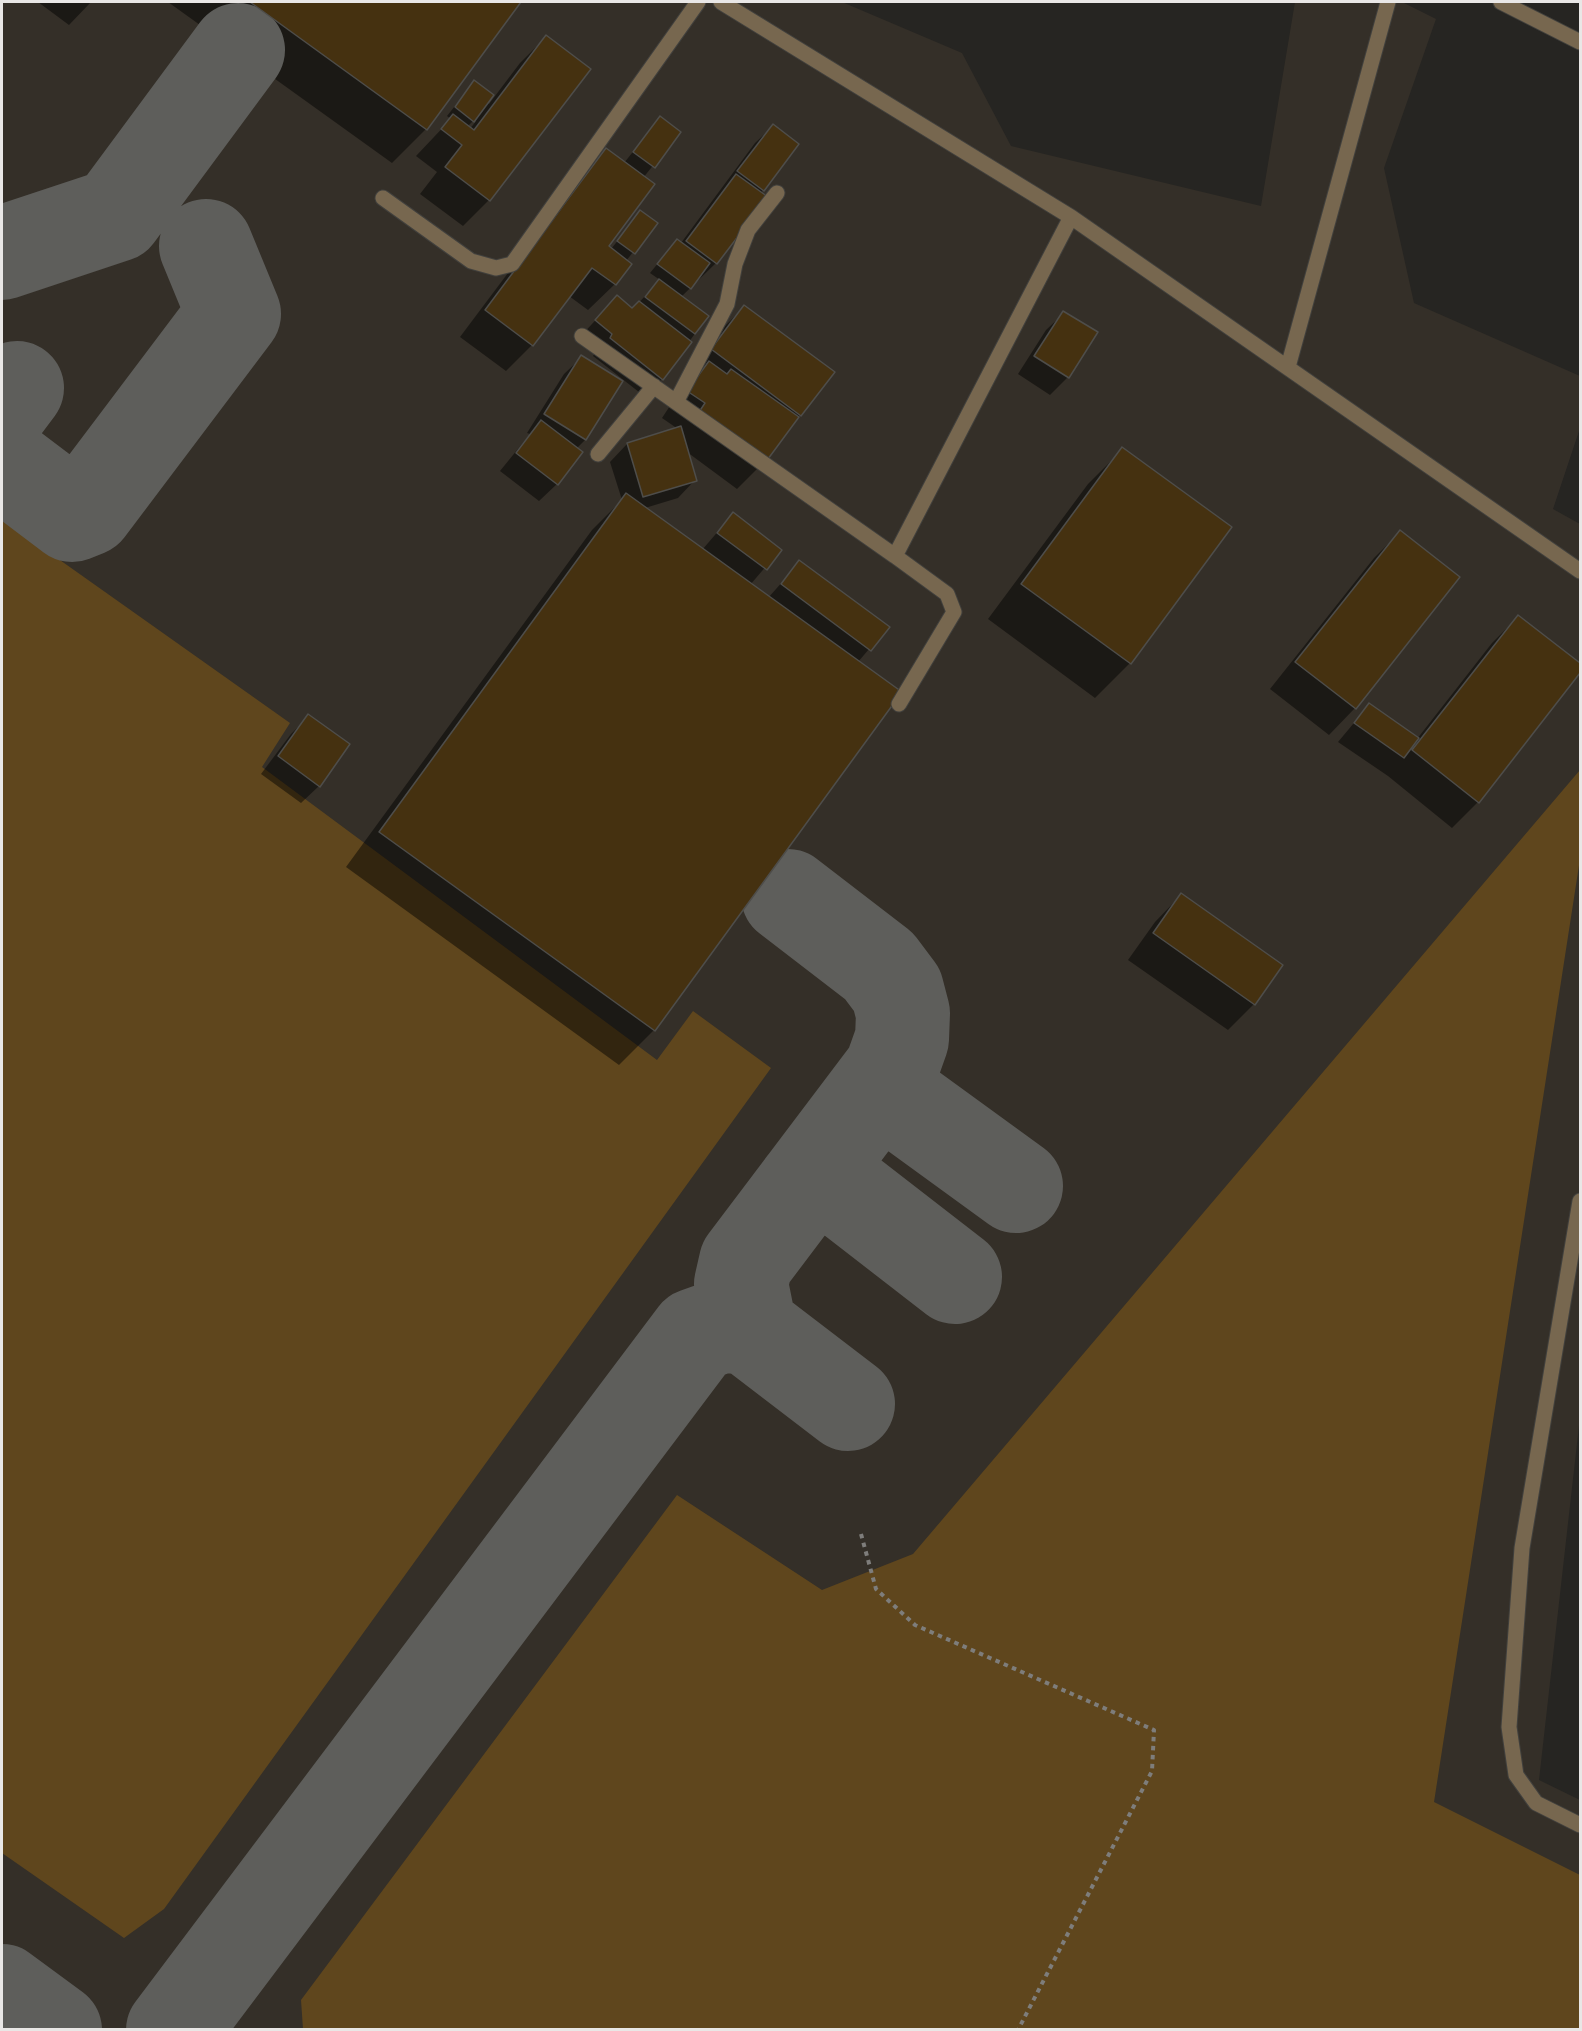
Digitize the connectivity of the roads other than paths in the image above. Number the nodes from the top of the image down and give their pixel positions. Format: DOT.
graph roads {
  1 [pos="698,2"];
  2 [pos="721,2"];
  3 [pos="1388,2"];
  4 [pos="1501,2"];
  5 [pos="1581,42"];
  6 [pos="777,193"];
  7 [pos="383,198"];
  8 [pos="1071,217"];
  9 [pos="582,336"];
  10 [pos="1288,368"];
  11 [pos="654,386"];
  12 [pos="676,402"];
  13 [pos="598,454"];
  14 [pos="895,556"];
  15 [pos="1581,571"];
  16 [pos="899,704"];
  17 [pos="1581,1201"];
  18 [pos="1581,1825"];
  1 -- 7 [label="street"];
  2 -- 8 [label="street"];
  3 -- 10 [label="street"];
  4 -- 5 [label="street"];
  6 -- 12 [label="street"];
  8 -- 10 [label="street"];
  8 -- 14 [label="street"];
  9 -- 11 [label="street"];
  10 -- 15 [label="street"];
  11 -- 12 [label="street"];
  11 -- 13 [label="street"];
  12 -- 14 [label="street"];
  14 -- 16 [label="street"];
  17 -- 18 [label="street"];
}
